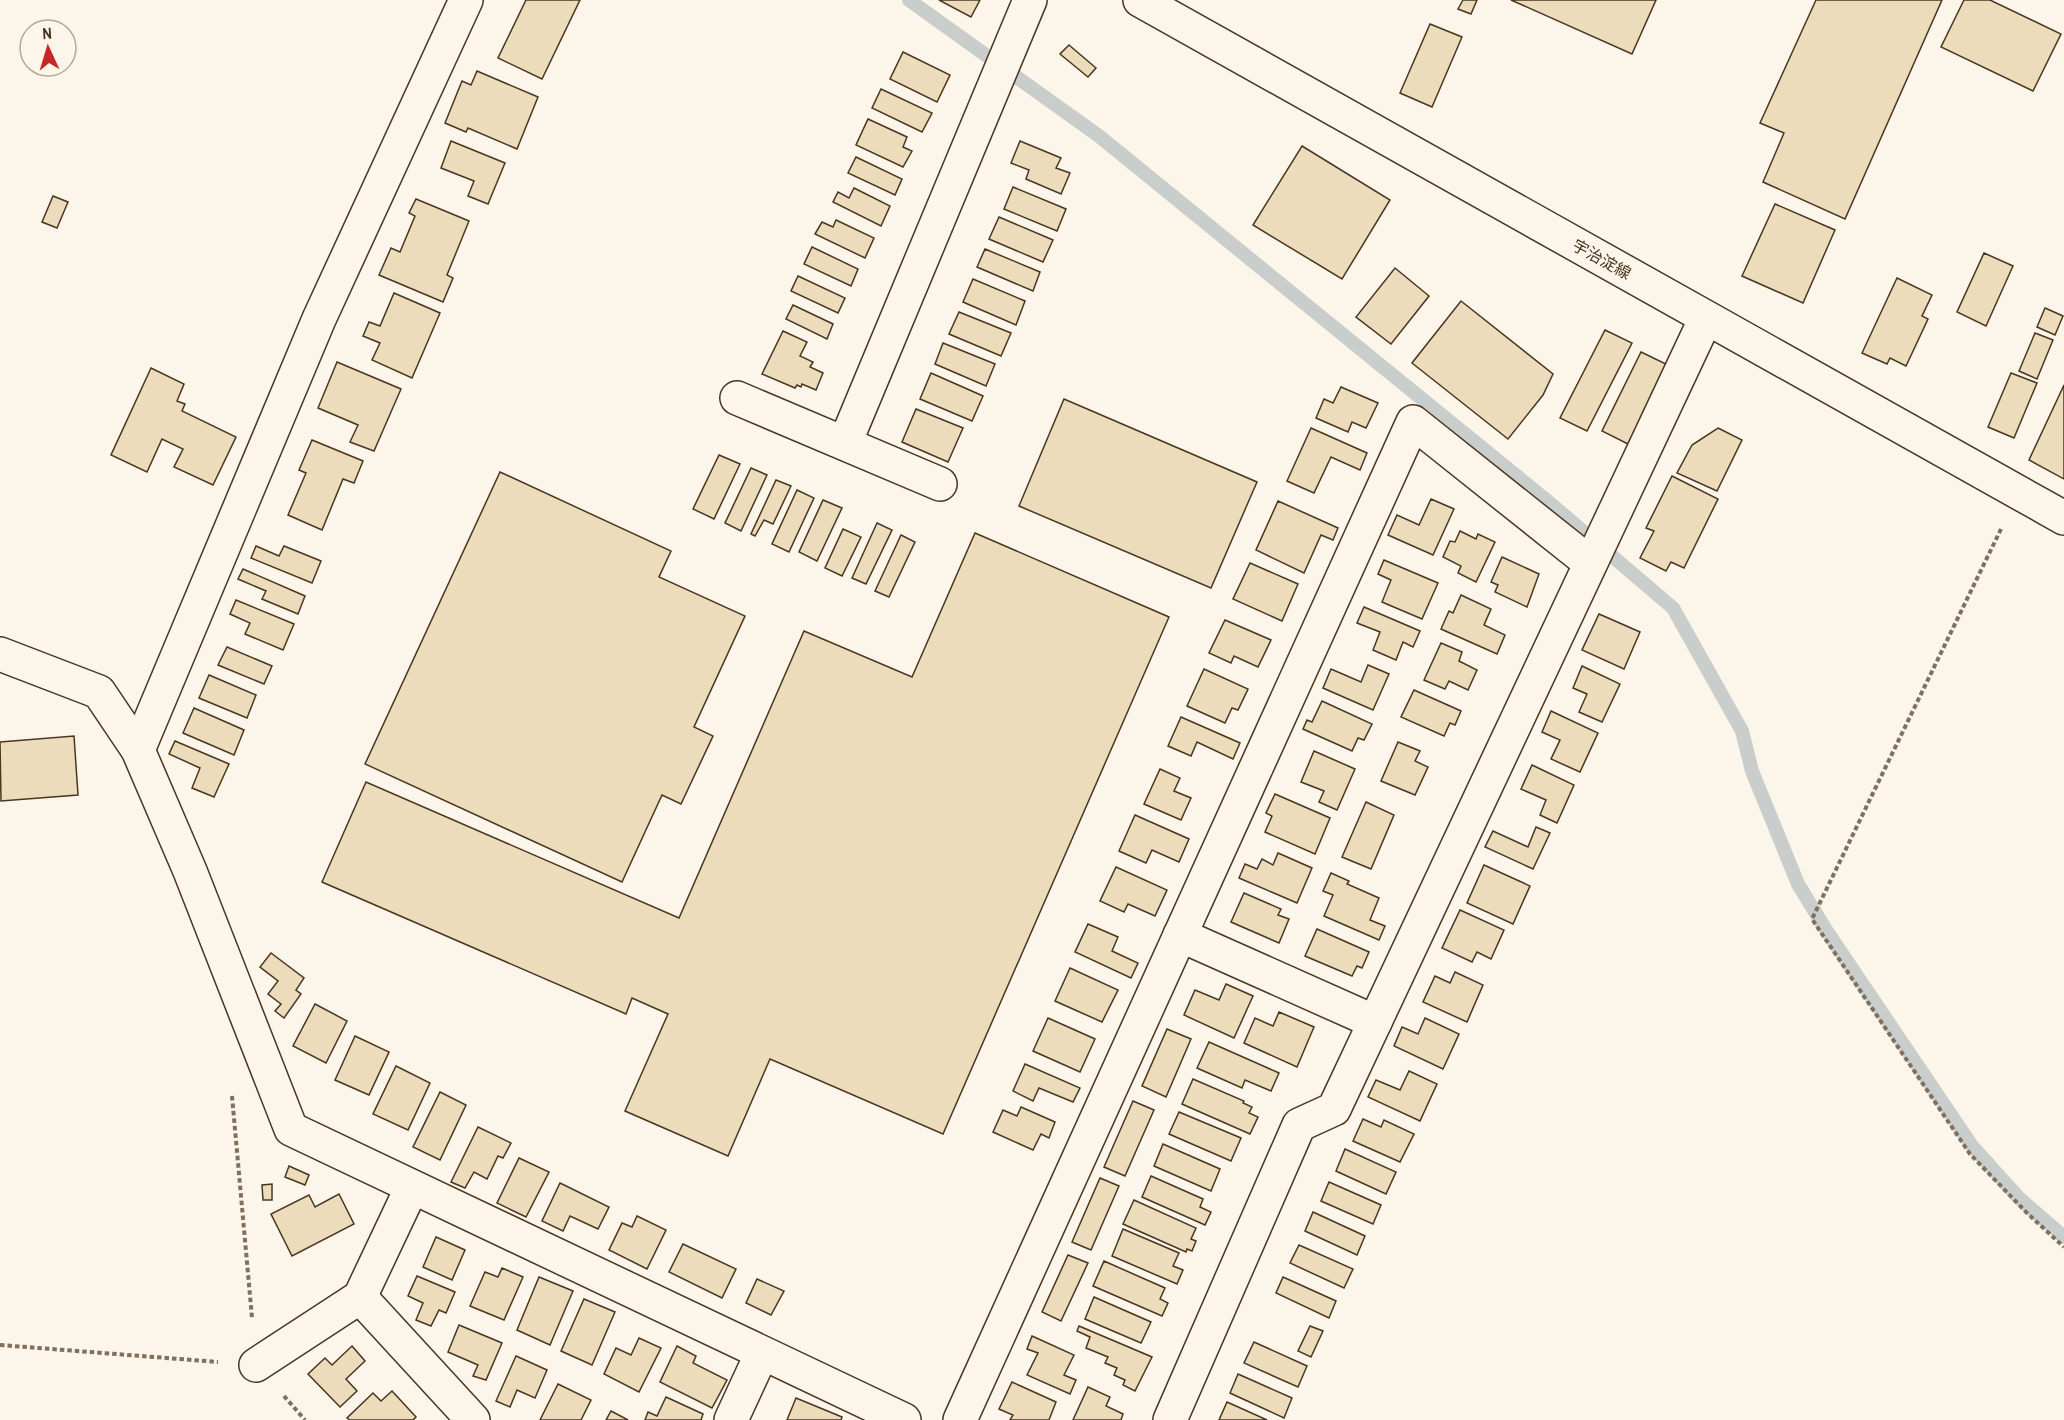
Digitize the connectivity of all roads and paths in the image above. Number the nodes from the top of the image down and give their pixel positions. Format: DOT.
graph roads {
  1 [pos="466,0"];
  2 [pos="1030,0"];
  3 [pos="1140,0"];
  4 [pos="1706,318"];
  5 [pos="737,398"];
  6 [pos="844,443"];
  7 [pos="940,484"];
  8 [pos="2019,493"];
  9 [pos="2064,518"];
  10 [pos="1590,563"];
  11 [pos="0,654"];
  12 [pos="138,750"];
  13 [pos="1180,935"];
  14 [pos="1375,1022"];
  15 [pos="231,1086"];
  16 [pos="412,1187"];
  17 [pos="2064,1247"];
  18 [pos="360,1298"];
  19 [pos="0,1345"];
  20 [pos="762,1353"];
  21 [pos="256,1365"];
  22 [pos="305,1420"];
  23 [pos="473,1420"];
  24 [pos="731,1420"];
  25 [pos="904,1420"];
  26 [pos="960,1420"];
  27 [pos="1170,1420"];
  1 -- 12 [label="street"];
  2 -- 6 [label="street"];
  3 -- 4 [label="street, 宇治淀線"];
  4 -- 8 [label="street, 宇治淀線"];
  4 -- 10 [label="street"];
  5 -- 6 [label="street"];
  6 -- 7 [label="street"];
  8 -- 9 [label="street, 宇治淀線"];
  8 -- 17 [label="path"];
  10 -- 13 [label="street"];
  10 -- 14 [label="street"];
  11 -- 12 [label="street"];
  12 -- 16 [label="street"];
  13 -- 14 [label="street"];
  13 -- 26 [label="street"];
  14 -- 27 [label="street"];
  15 -- 21 [label="path"];
  16 -- 18 [label="street"];
  16 -- 20 [label="street"];
  18 -- 21 [label="street"];
  18 -- 23 [label="street"];
  19 -- 21 [label="path"];
  20 -- 24 [label="street"];
  20 -- 25 [label="street"];
  21 -- 22 [label="path"];
}
